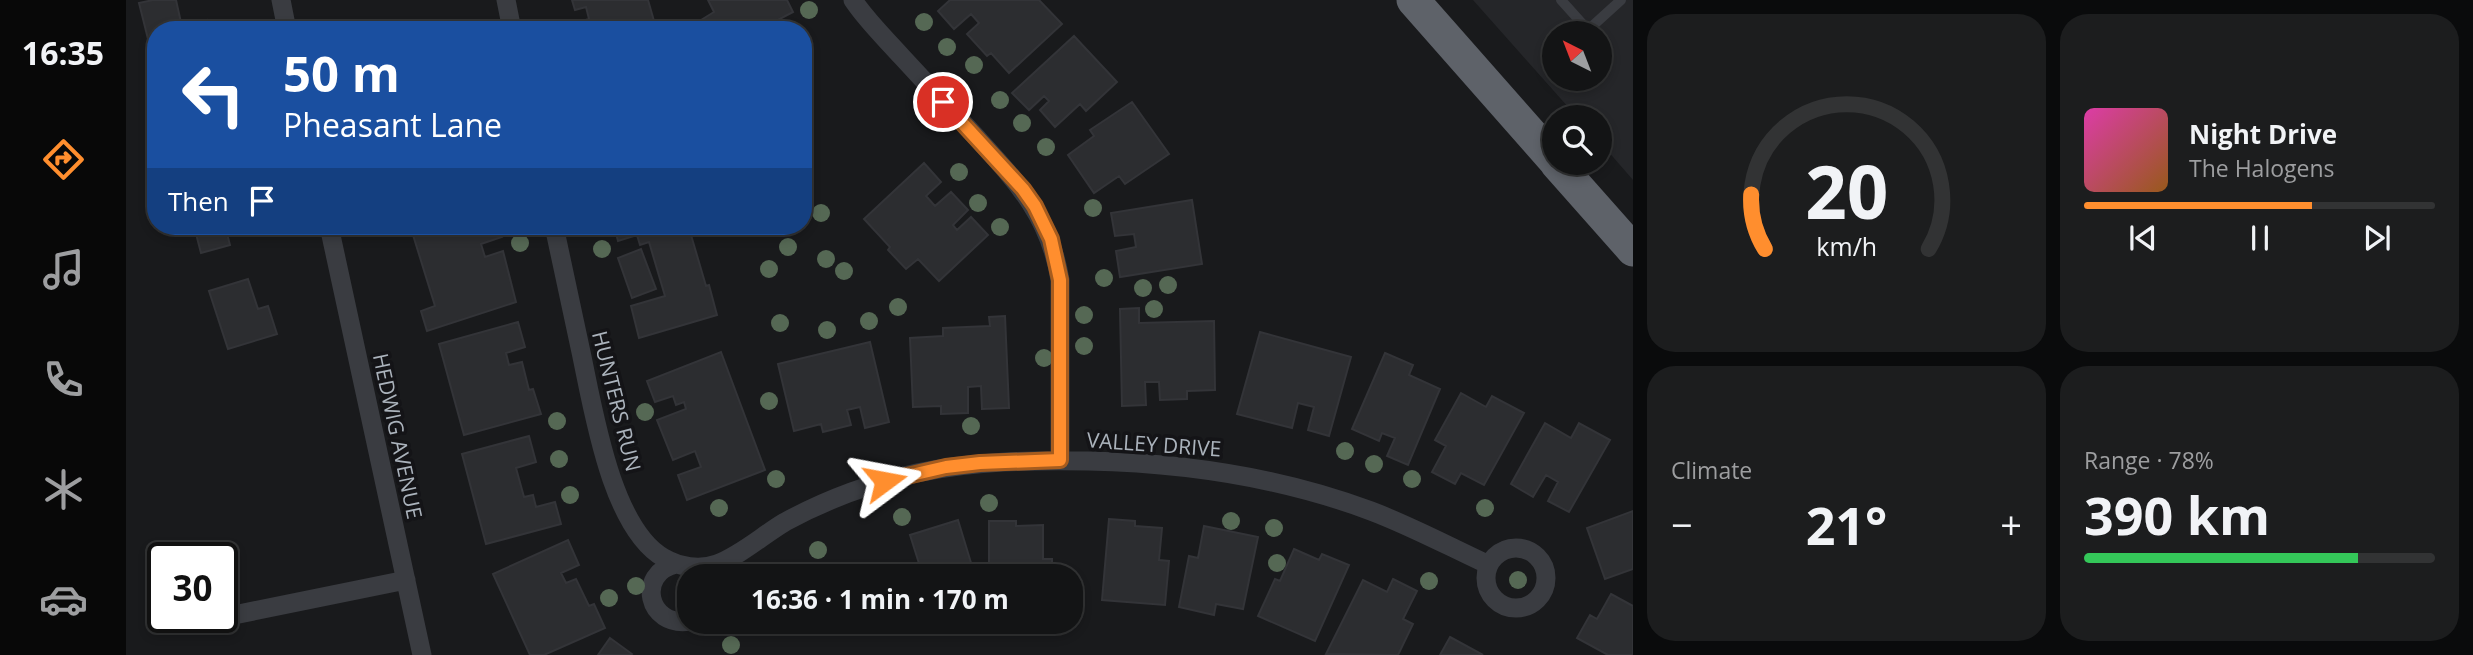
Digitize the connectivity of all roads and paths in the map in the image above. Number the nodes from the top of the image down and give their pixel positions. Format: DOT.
graph roads {
  1 [pos="281,0"];
  2 [pos="506,0"];
  3 [pos="853,0"];
  4 [pos="1413,0"];
  5 [pos="1561,0"];
  6 [pos="1621,0"];
  7 [pos="285,21"];
  8 [pos="510,21"];
  9 [pos="1542,147"];
  10 [pos="1567,175"];
  11 [pos="332,235"];
  12 [pos="556,235"];
  13 [pos="1633,250"];
  14 [pos="1060,460"];
  15 [pos="676,564"];
  16 [pos="715,564"];
  17 [pos="1489,565"];
  18 [pos="406,580"];
  19 [pos="238,613"];
  20 [pos="677,623"];
  21 [pos="422,655"];
  1 -- 7 [label="street"];
  2 -- 8 [label="street"];
  3 -- 14 [label="street"];
  4 -- 9 [label="highway"];
  5 -- 6 [label="lane"];
  10 -- 13 [label="highway"];
  11 -- 18 [label="street, HEDWIG AVENUE"];
  12 -- 15 [label="street, HUNTERS RUN"];
  14 -- 16 [label="street, VALLEY DRIVE"];
  14 -- 17 [label="street, VALLEY DRIVE"];
  15 -- 20 [label="street"];
  18 -- 19 [label="street"];
  18 -- 21 [label="street, HEDWIG AVENUE"];
}
